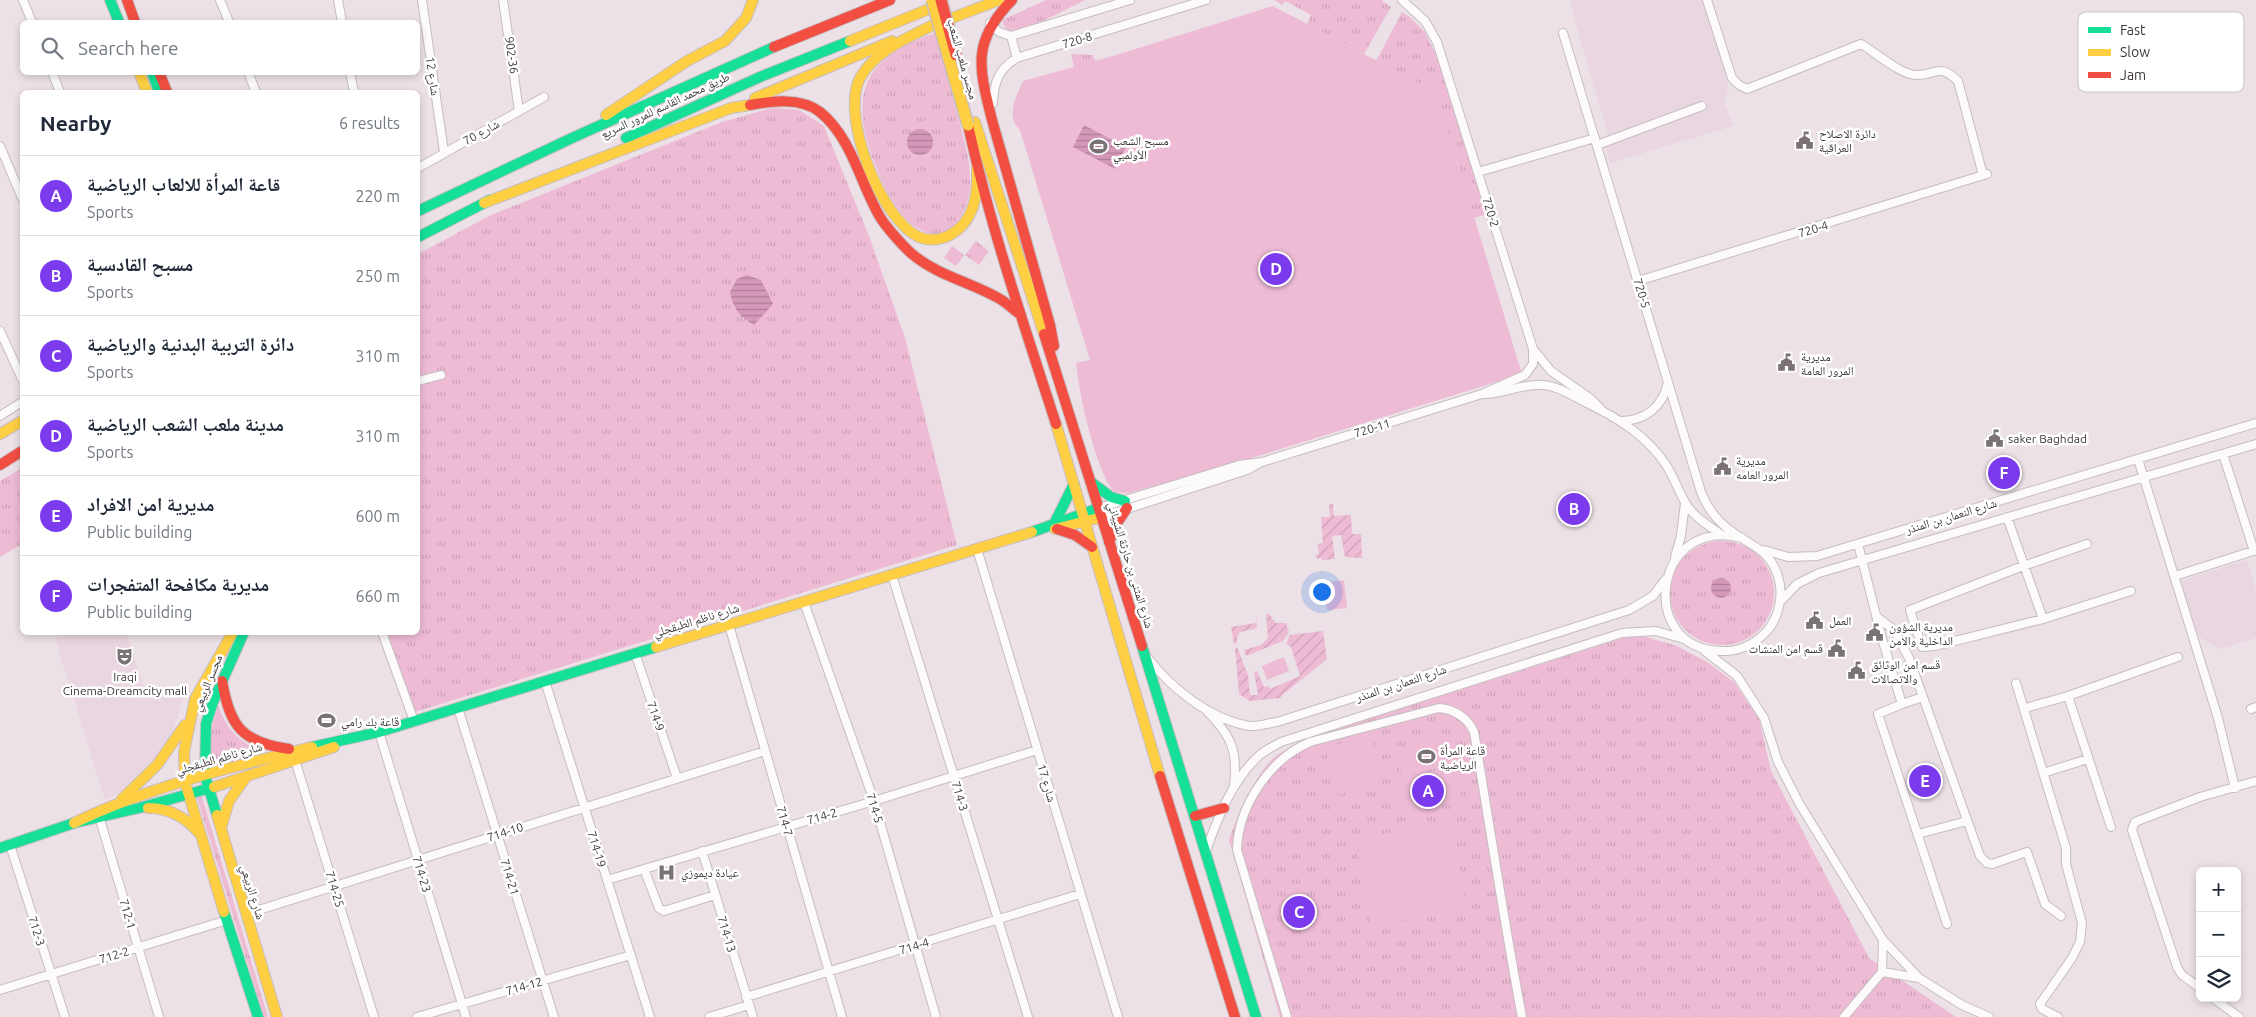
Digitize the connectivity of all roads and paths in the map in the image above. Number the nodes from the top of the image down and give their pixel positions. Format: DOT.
graph roads {
  1 [pos="22,0"];
  2 [pos="110,0"];
  3 [pos="127,0"];
  4 [pos="220,0"];
  5 [pos="338,0"];
  6 [pos="422,0"];
  7 [pos="503,0"];
  8 [pos="754,0"];
  9 [pos="890,0"];
  10 [pos="946,0"];
  11 [pos="999,0"];
  12 [pos="1012,0"];
  13 [pos="1130,0"];
  14 [pos="1206,0"];
  15 [pos="1402,0"];
  16 [pos="1707,0"];
  17 [pos="931,4"];
  18 [pos="952,18"];
  19 [pos="31,20"];
  20 [pos="118,20"];
  21 [pos="134,20"];
  22 [pos="228,20"];
  23 [pos="342,20"];
  24 [pos="990,23"];
  25 [pos="1564,33"];
  26 [pos="1011,36"];
  27 [pos="1017,58"];
  28 [pos="53,75"];
  29 [pos="143,75"];
  30 [pos="143,75"];
  31 [pos="144,75"];
  32 [pos="160,75"];
  33 [pos="249,75"];
  34 [pos="351,75"];
  35 [pos="59,90"];
  36 [pos="140,90"];
  37 [pos="147,90"];
  38 [pos="157,90"];
  39 [pos="167,90"];
  40 [pos="255,90"];
  41 [pos="354,90"];
  42 [pos="544,97"];
  43 [pos="1702,106"];
  44 [pos="731,108"];
  45 [pos="519,111"];
  46 [pos="992,120"];
  47 [pos="971,123"];
  48 [pos="572,138"];
  49 [pos="1596,142"];
  50 [pos="0,146"];
  51 [pos="444,152"];
  52 [pos="420,167"];
  53 [pos="977,167"];
  54 [pos="1478,172"];
  55 [pos="20,193"];
  56 [pos="484,203"];
  57 [pos="420,210"];
  58 [pos="420,236"];
  59 [pos="1638,281"];
  60 [pos="1021,315"];
  61 [pos="0,331"];
  62 [pos="1533,349"];
  63 [pos="1544,364"];
  64 [pos="1530,369"];
  65 [pos="20,375"];
  66 [pos="442,375"];
  67 [pos="1559,378"];
  68 [pos="420,380"];
  69 [pos="1668,382"];
  70 [pos="1061,385"];
  71 [pos="1555,387"];
  72 [pos="1482,394"];
  73 [pos="20,403"];
  74 [pos="1600,408"];
  75 [pos="0,416"];
  76 [pos="1620,421"];
  77 [pos="20,422"];
  78 [pos="2256,423"];
  79 [pos="0,434"];
  80 [pos="2256,444"];
  81 [pos="20,452"];
  82 [pos="2223,454"];
  83 [pos="2138,459"];
  84 [pos="0,465"];
  85 [pos="2144,476"];
  86 [pos="1090,481"];
  87 [pos="1074,484"];
  88 [pos="1685,503"];
  89 [pos="1126,505"];
  90 [pos="1100,513"];
  91 [pos="1958,514"];
  92 [pos="2008,517"];
  93 [pos="1083,518"];
  94 [pos="1056,526"];
  95 [pos="1962,531"];
  96 [pos="1722,535"];
  97 [pos="1742,538"];
  98 [pos="1109,542"];
  99 [pos="1858,544"];
  100 [pos="2087,544"];
  101 [pos="1092,547"];
  102 [pos="1760,548"];
  103 [pos="977,549"];
  104 [pos="2255,551"];
  105 [pos="1862,560"];
  106 [pos="2023,566"];
  107 [pos="1671,567"];
  108 [pos="892,575"];
  109 [pos="2175,576"];
  110 [pos="1666,579"];
  111 [pos="2130,590"];
  112 [pos="804,602"];
  113 [pos="1780,602"];
  114 [pos="1877,617"];
  115 [pos="2043,619"];
  116 [pos="728,625"];
  117 [pos="231,635"];
  118 [pos="243,635"];
  119 [pos="383,635"];
  120 [pos="1688,640"];
  121 [pos="1700,647"];
  122 [pos="635,653"];
  123 [pos="1144,653"];
  124 [pos="2178,657"];
  125 [pos="222,681"];
  126 [pos="545,681"];
  127 [pos="2016,683"];
  128 [pos="2068,696"];
  129 [pos="1923,697"];
  130 [pos="195,699"];
  131 [pos="1902,704"];
  132 [pos="1202,706"];
  133 [pos="2029,707"];
  134 [pos="458,708"];
  135 [pos="414,721"];
  136 [pos="377,732"];
  137 [pos="1037,750"];
  138 [pos="765,751"];
  139 [pos="295,755"];
  140 [pos="2088,759"];
  141 [pos="2043,773"];
  142 [pos="205,776"];
  143 [pos="953,776"];
  144 [pos="247,777"];
  145 [pos="677,778"];
  146 [pos="2256,781"];
  147 [pos="186,782"];
  148 [pos="207,788"];
  149 [pos="2236,788"];
  150 [pos="1234,789"];
  151 [pos="188,794"];
  152 [pos="874,801"];
  153 [pos="118,802"];
  154 [pos="584,807"];
  155 [pos="139,808"];
  156 [pos="1224,808"];
  157 [pos="98,815"];
  158 [pos="1195,816"];
  159 [pos="1968,820"];
  160 [pos="787,826"];
  161 [pos="2111,827"];
  162 [pos="221,832"];
  163 [pos="1918,834"];
  164 [pos="200,835"];
  165 [pos="497,835"];
  166 [pos="5,846"];
  167 [pos="702,851"];
  168 [pos="1206,851"];
  169 [pos="418,860"];
  170 [pos="644,869"];
  171 [pos="607,880"];
  172 [pos="334,886"];
  173 [pos="715,894"];
  174 [pos="1080,894"];
  175 [pos="246,914"];
  176 [pos="2061,916"];
  177 [pos="998,919"];
  178 [pos="227,920"];
  179 [pos="1947,924"];
  180 [pos="1883,940"];
  181 [pos="917,945"];
  182 [pos="138,948"];
  183 [pos="630,955"];
  184 [pos="829,972"];
  185 [pos="1882,972"];
  186 [pos="51,974"];
  187 [pos="1919,978"];
  188 [pos="543,981"];
  189 [pos="2196,985"];
  190 [pos="0,990"];
  191 [pos="748,1001"];
  192 [pos="2218,1002"];
  193 [pos="462,1004"];
  194 [pos="64,1017"];
  195 [pos="159,1017"];
  196 [pos="258,1017"];
  197 [pos="277,1017"];
  198 [pos="374,1017"];
  199 [pos="417,1017"];
  200 [pos="466,1017"];
  201 [pos="554,1017"];
  202 [pos="650,1017"];
  203 [pos="708,1017"];
  204 [pos="753,1017"];
  205 [pos="842,1017"];
  206 [pos="936,1017"];
  207 [pos="1028,1017"];
  208 [pos="1118,1017"];
  209 [pos="1235,1017"];
  210 [pos="1256,1017"];
  211 [pos="1287,1017"];
  212 [pos="1522,1017"];
  213 [pos="1844,1017"];
  214 [pos="1989,1017"];
  215 [pos="2058,1017"];
  216 [pos="2239,1017"];
  1 -- 19 [label="street"];
  2 -- 20 [label="main road"];
  3 -- 21 [label="main road"];
  4 -- 22 [label="street"];
  5 -- 23 [label="street"];
  6 -- 51 [label="street, شارع 12"];
  7 -- 45 [label="street, 902-36"];
  8 -- 48 [label="main road"];
  9 -- 48 [label="main road, طريق محمد القاسم للمرور السريع"];
  10 -- 47 [label="main road, مجسر ملعب الشعب, bridge"];
  11 -- 18 [label="main road"];
  12 -- 24 [label="main road"];
  13 -- 26 [label="street, 720-8"];
  14 -- 27 [label="street, 720-8"];
  15 -- 54 [label="street, 720-2"];
  16 -- 59 [label="street, 720-4"];
  17 -- 47 [label="main road, مجسر ملعب الشعب, bridge"];
  17 -- 56 [label="main road, طريق محمد القاسم للمرور السريع"];
  24 -- 26 [label="street"];
  24 -- 46 [label="main road"];
  25 -- 49 [label="street, 720-5"];
  26 -- 27 [label="street"];
  27 -- 46 [label="street, 720-8"];
  28 -- 35 [label="street"];
  29 -- 36 [label="main road"];
  30 -- 37 [label="main road"];
  31 -- 38 [label="main road"];
  32 -- 39 [label="main road"];
  33 -- 40 [label="street"];
  34 -- 41 [label="street"];
  42 -- 45 [label="street, شارع 70"];
  43 -- 49 [label="street"];
  44 -- 53 [label="main road"];
  44 -- 56 [label="main road"];
  44 -- 60 [label="main road"];
  45 -- 51 [label="street, شارع 70"];
  46 -- 70 [label="main road"];
  47 -- 53 [label="main road"];
  47 -- 70 [label="main road, شارع المثنى بن حارثة الشيباني"];
  48 -- 57 [label="main road, طريق محمد القاسم للمرور السريع"];
  49 -- 54 [label="street"];
  49 -- 59 [label="street, 720-5"];
  50 -- 55 [label="street"];
  51 -- 52 [label="street, شارع 70"];
  53 -- 60 [label="main road"];
  54 -- 62 [label="street, 720-2"];
  56 -- 58 [label="main road, طريق محمد القاسم للمرور السريع"];
  59 -- 69 [label="street, 720-5"];
  60 -- 87 [label="main road"];
  61 -- 65 [label="street"];
  62 -- 63 [label="street, 720-2"];
  62 -- 64 [label="street"];
  63 -- 64 [label="street, 720-11"];
  63 -- 67 [label="street, 720-2"];
  64 -- 72 [label="street, 720-11"];
  66 -- 68 [label="street"];
  67 -- 71 [label="street"];
  67 -- 74 [label="street, 720-2"];
  69 -- 76 [label="street"];
  69 -- 97 [label="street, 720-5"];
  70 -- 86 [label="main road, شارع المثنى بن حارثة الشيباني"];
  71 -- 72 [label="street, 720-11"];
  71 -- 74 [label="street, 720-11"];
  72 -- 89 [label="street, 720-11"];
  73 -- 75 [label="street"];
  74 -- 76 [label="street"];
  76 -- 88 [label="street"];
  77 -- 79 [label="main road"];
  78 -- 83 [label="street, شارع النعمان بن المنذر"];
  80 -- 82 [label="street, شارع النعمان بن المنذر"];
  81 -- 84 [label="main road"];
  82 -- 85 [label="street, شارع النعمان بن المنذر"];
  82 -- 104 [label="street"];
  83 -- 85 [label="street"];
  83 -- 91 [label="street, شارع النعمان بن المنذر"];
  85 -- 92 [label="street, شارع النعمان بن المنذر"];
  85 -- 109 [label="street"];
  86 -- 89 [label="main road"];
  86 -- 90 [label="main road, شارع المثنى بن حارثة الشيباني"];
  87 -- 93 [label="main road"];
  87 -- 94 [label="main road"];
  88 -- 96 [label="street"];
  88 -- 107 [label="street"];
  89 -- 90 [label="street, 720-11"];
  89 -- 98 [label="main road"];
  90 -- 93 [label="main road, شارع ناظم الطبقجلي"];
  90 -- 98 [label="main road, شارع المثنى بن حارثة الشيباني"];
  91 -- 95 [label="street"];
  91 -- 99 [label="street, شارع النعمان بن المنذر"];
  92 -- 95 [label="street, شارع النعمان بن المنذر"];
  92 -- 106 [label="street"];
  93 -- 94 [label="main road, شارع ناظم الطبقجلي"];
  93 -- 101 [label="main road"];
  94 -- 101 [label="main road"];
  94 -- 103 [label="main road, شارع ناظم الطبقجلي"];
  95 -- 105 [label="street, شارع النعمان بن المنذر"];
  96 -- 97 [label="street"];
  96 -- 107 [label="street"];
  97 -- 102 [label="street"];
  98 -- 123 [label="main road, شارع المثنى بن حارثة الشيباني"];
  99 -- 102 [label="street, شارع النعمان بن المنذر"];
  99 -- 105 [label="street"];
  100 -- 106 [label="street"];
  101 -- 209 [label="main road"];
  102 -- 113 [label="street"];
  103 -- 108 [label="main road, شارع ناظم الطبقجلي"];
  103 -- 137 [label="street, شارع 17"];
  104 -- 109 [label="street"];
  105 -- 113 [label="street, شارع النعمان بن المنذر"];
  105 -- 114 [label="street"];
  106 -- 115 [label="street"];
  106 -- 115 [label="street"];
  107 -- 110 [label="street"];
  108 -- 112 [label="main road, شارع ناظم الطبقجلي"];
  108 -- 143 [label="street, 714-3"];
  109 -- 149 [label="street"];
  110 -- 120 [label="street"];
  110 -- 132 [label="street, شارع النعمان بن المنذر"];
  111 -- 115 [label="street"];
  112 -- 116 [label="main road, شارع ناظم الطبقجلي"];
  112 -- 152 [label="street, 714-5"];
  113 -- 121 [label="street"];
  114 -- 129 [label="street"];
  114 -- 131 [label="street"];
  116 -- 122 [label="main road, شارع ناظم الطبقجلي"];
  116 -- 138 [label="street, 714-7"];
  117 -- 130 [label="main road, مجسر الربيعي"];
  118 -- 125 [label="main road, مجسر الربيعي"];
  119 -- 135 [label="street"];
  120 -- 121 [label="street"];
  120 -- 150 [label="street, شارع النعمان بن المنذر"];
  121 -- 180 [label="street"];
  122 -- 126 [label="main road, شارع ناظم الطبقجلي"];
  122 -- 145 [label="street, 714-9"];
  123 -- 132 [label="street, شارع النعمان بن المنذر"];
  123 -- 158 [label="main road, شارع المثنى بن حارثة الشيباني"];
  124 -- 128 [label="street"];
  125 -- 139 [label="main road"];
  125 -- 142 [label="main road, مجسر الربيعي"];
  126 -- 134 [label="main road, شارع ناظم الطبقجلي"];
  126 -- 154 [label="street, 714-19"];
  127 -- 141 [label="street"];
  128 -- 133 [label="street"];
  128 -- 140 [label="street"];
  129 -- 131 [label="street"];
  129 -- 159 [label="street"];
  130 -- 147 [label="main road, مجسر الربيعي"];
  130 -- 153 [label="main road"];
  131 -- 163 [label="street"];
  132 -- 150 [label="street"];
  134 -- 135 [label="main road, شارع ناظم الطبقجلي"];
  134 -- 165 [label="street, 714-21"];
  135 -- 136 [label="main road, شارع ناظم الطبقجلي"];
  136 -- 139 [label="main road, شارع ناظم الطبقجلي"];
  136 -- 169 [label="street, 714-23"];
  137 -- 143 [label="street, 714-2"];
  137 -- 174 [label="street, شارع 17"];
  138 -- 145 [label="street, 714-10"];
  138 -- 160 [label="street, 714-7"];
  139 -- 142 [label="main road, شارع ناظم الطبقجلي"];
  139 -- 144 [label="main road, شارع ناظم الطبقجلي"];
  139 -- 172 [label="street, 714-25"];
  140 -- 141 [label="street"];
  140 -- 161 [label="street"];
  141 -- 215 [label="street"];
  142 -- 147 [label="main road, شارع ناظم الطبقجلي"];
  142 -- 148 [label="main road, شارع الربيعي"];
  143 -- 152 [label="street, 714-2"];
  143 -- 177 [label="street, 714-3"];
  144 -- 148 [label="main road, شارع ناظم الطبقجلي"];
  144 -- 162 [label="main road"];
  145 -- 154 [label="street, 714-10"];
  146 -- 149 [label="street"];
  147 -- 151 [label="main road"];
  147 -- 153 [label="main road, شارع ناظم الطبقجلي"];
  148 -- 151 [label="main road, شارع ناظم الطبقجلي"];
  148 -- 162 [label="main road, شارع الربيعي"];
  149 -- 189 [label="street"];
  150 -- 156 [label="street, شارع النعمان بن المنذر"];
  151 -- 155 [label="main road, شارع ناظم الطبقجلي"];
  151 -- 164 [label="main road"];
  152 -- 160 [label="street, 714-2"];
  152 -- 181 [label="street, 714-5"];
  153 -- 157 [label="main road, شارع ناظم الطبقجلي"];
  154 -- 165 [label="street, 714-10"];
  154 -- 171 [label="street, 714-19"];
  155 -- 157 [label="main road, شارع ناظم الطبقجلي"];
  155 -- 164 [label="main road"];
  156 -- 158 [label="main road"];
  156 -- 168 [label="street, شارع النعمان بن المنذر"];
  157 -- 166 [label="main road, شارع ناظم الطبقجلي"];
  157 -- 182 [label="street, 712-1"];
  158 -- 168 [label="main road, شارع المثنى بن حارثة الشيباني"];
  159 -- 163 [label="street"];
  159 -- 176 [label="street"];
  160 -- 167 [label="street, 714-2"];
  160 -- 184 [label="street, 714-7"];
  162 -- 175 [label="main road, شارع الربيعي"];
  163 -- 179 [label="street"];
  164 -- 178 [label="main road"];
  165 -- 169 [label="street, 714-10"];
  165 -- 188 [label="street, 714-21"];
  166 -- 186 [label="street, 712-3"];
  167 -- 170 [label="street, 714-2"];
  167 -- 173 [label="street, 714-13"];
  168 -- 210 [label="main road, شارع المثنى بن حارثة الشيباني"];
  169 -- 172 [label="street, 714-10"];
  169 -- 193 [label="street, 714-23"];
  170 -- 171 [label="street, 714-2"];
  170 -- 173 [label="street"];
  171 -- 183 [label="street, 714-19"];
  172 -- 175 [label="street, 714-10"];
  172 -- 198 [label="street, 714-25"];
  173 -- 191 [label="street, 714-13"];
  174 -- 177 [label="street, 714-4"];
  174 -- 208 [label="street, شارع 17"];
  175 -- 197 [label="main road, شارع الربيعي"];
  177 -- 181 [label="street, 714-4"];
  177 -- 207 [label="street, 714-3"];
  178 -- 182 [label="street, 712-2"];
  178 -- 196 [label="main road"];
  180 -- 185 [label="street"];
  180 -- 187 [label="street"];
  181 -- 184 [label="street, 714-4"];
  181 -- 206 [label="street, 714-5"];
  182 -- 186 [label="street, 712-2"];
  182 -- 195 [label="street, 712-1"];
  183 -- 188 [label="street, 714-12"];
  183 -- 202 [label="street, 714-19"];
  184 -- 191 [label="street, 714-4"];
  184 -- 205 [label="street, 714-7"];
  185 -- 187 [label="street"];
  185 -- 213 [label="street"];
  186 -- 190 [label="street, 712-2"];
  186 -- 194 [label="street, 712-3"];
  187 -- 214 [label="street"];
  188 -- 193 [label="street, 714-12"];
  188 -- 201 [label="street, 714-21"];
  191 -- 203 [label="street, 714-4"];
  191 -- 204 [label="street, 714-13"];
  192 -- 216 [label="street"];
  193 -- 199 [label="street, 714-12"];
  193 -- 200 [label="street, 714-23"];
  211 -- 212 [label="street"];
}
